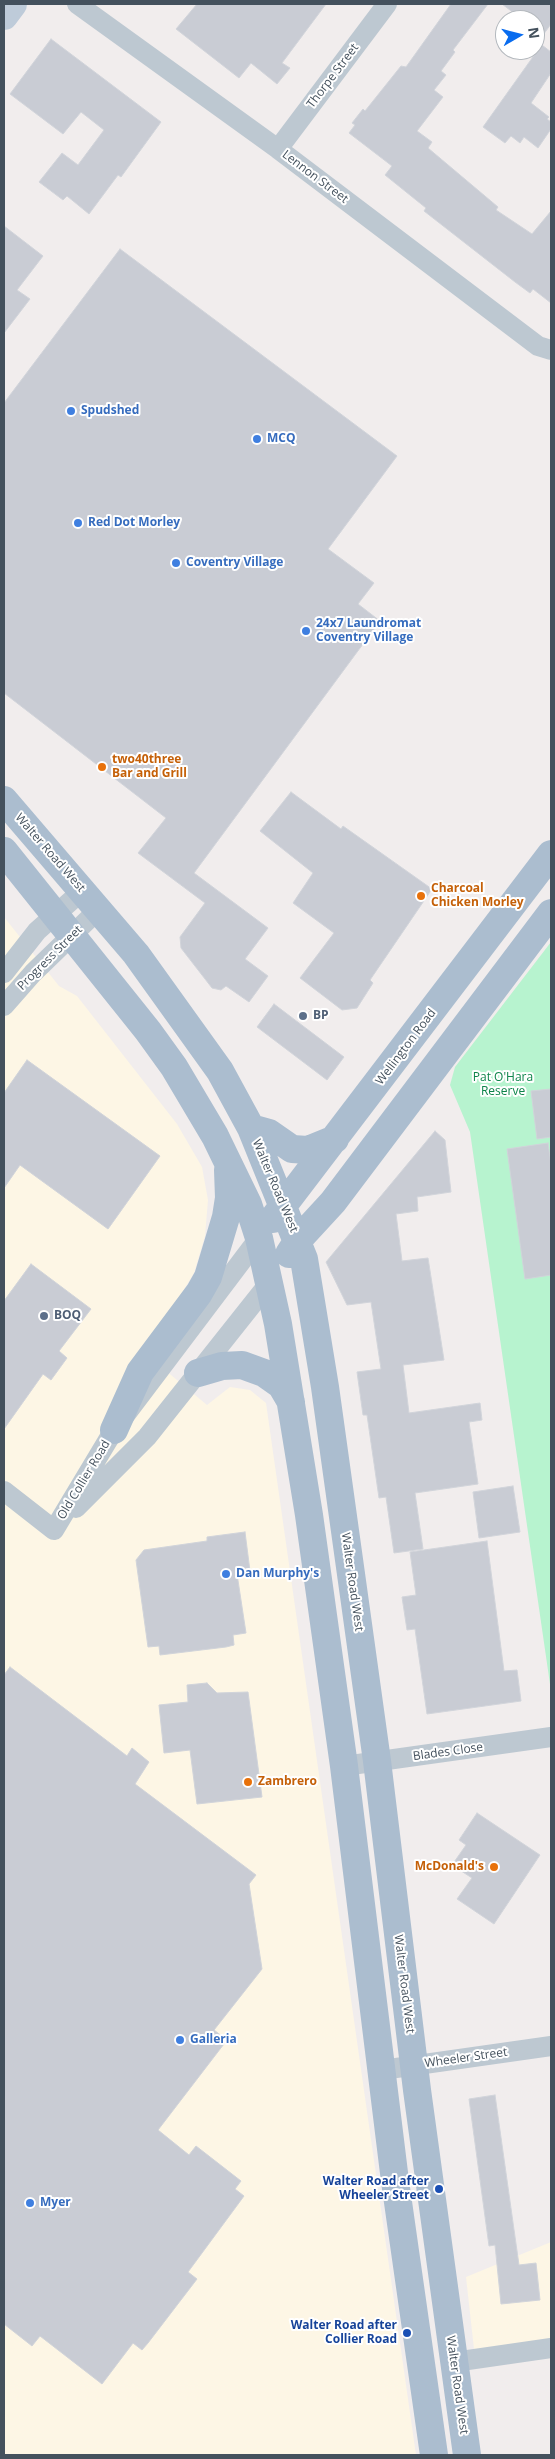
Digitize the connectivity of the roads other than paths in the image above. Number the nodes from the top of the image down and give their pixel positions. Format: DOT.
graph roads {
  1 [pos="13,4"];
  2 [pos="77,4"];
  3 [pos="387,4"];
  4 [pos="4,16"];
  5 [pos="278,149"];
  6 [pos="551,350"];
  7 [pos="4,800"];
  8 [pos="4,851"];
  9 [pos="551,854"];
  10 [pos="90,901"];
  11 [pos="551,913"];
  12 [pos="64,924"];
  13 [pos="4,973"];
  14 [pos="4,1006"];
  15 [pos="251,1128"];
  16 [pos="335,1139"];
  17 [pos="228,1163"];
  18 [pos="282,1208"];
  19 [pos="259,1238"];
  20 [pos="298,1240"];
  21 [pos="270,1282"];
  22 [pos="198,1372"];
  23 [pos="292,1404"];
  24 [pos="114,1430"];
  25 [pos="4,1491"];
  26 [pos="54,1530"];
  27 [pos="551,1737"];
  28 [pos="377,1762"];
  29 [pos="344,1766"];
  30 [pos="551,2046"];
  31 [pos="414,2066"];
  32 [pos="382,2070"];
  33 [pos="551,2348"];
  34 [pos="454,2362"];
  35 [pos="434,2455"];
  36 [pos="466,2455"];
  1 -- 4 [label="street"];
  2 -- 5 [label="street, Lennon Street"];
  3 -- 5 [label="street, Thorpe Street"];
  5 -- 6 [label="street, Lennon Street"];
  7 -- 10 [label="main road, Walter Road West"];
  8 -- 12 [label="main road"];
  9 -- 16 [label="main road, Wellington Road"];
  10 -- 12 [label="street, Progress Street"];
  10 -- 15 [label="main road, Walter Road West"];
  11 -- 20 [label="main road"];
  12 -- 13 [label="street, Progress Street"];
  12 -- 14 [label="street, Progress Street"];
  12 -- 17 [label="main road"];
  15 -- 16 [label="main road"];
  15 -- 18 [label="main road, Walter Road West"];
  16 -- 18 [label="main road, Wellington Road"];
  17 -- 19 [label="main road"];
  17 -- 24 [label="main road"];
  18 -- 19 [label="main road, Wellington Road"];
  18 -- 20 [label="main road, Walter Road West"];
  19 -- 21 [label="main road"];
  19 -- 24 [label="street, Old Collier Road"];
  20 -- 21 [label="main road"];
  20 -- 28 [label="main road, Walter Road West"];
  21 -- 22 [label="street, Old Collier Road"];
  21 -- 23 [label="main road"];
  22 -- 23 [label="main road"];
  22 -- 26 [label="street, Old Collier Road"];
  23 -- 29 [label="main road"];
  24 -- 26 [label="street, Old Collier Road"];
  25 -- 26 [label="street"];
  27 -- 28 [label="street, Blades Close"];
  28 -- 29 [label="street, Blades Close"];
  28 -- 31 [label="main road, Walter Road West"];
  29 -- 32 [label="main road"];
  30 -- 31 [label="street, Wheeler Street"];
  31 -- 32 [label="street, Wheeler Street"];
  31 -- 34 [label="main road, Walter Road West"];
  32 -- 35 [label="main road"];
  33 -- 34 [label="street"];
  34 -- 36 [label="main road, Walter Road West"];
}
